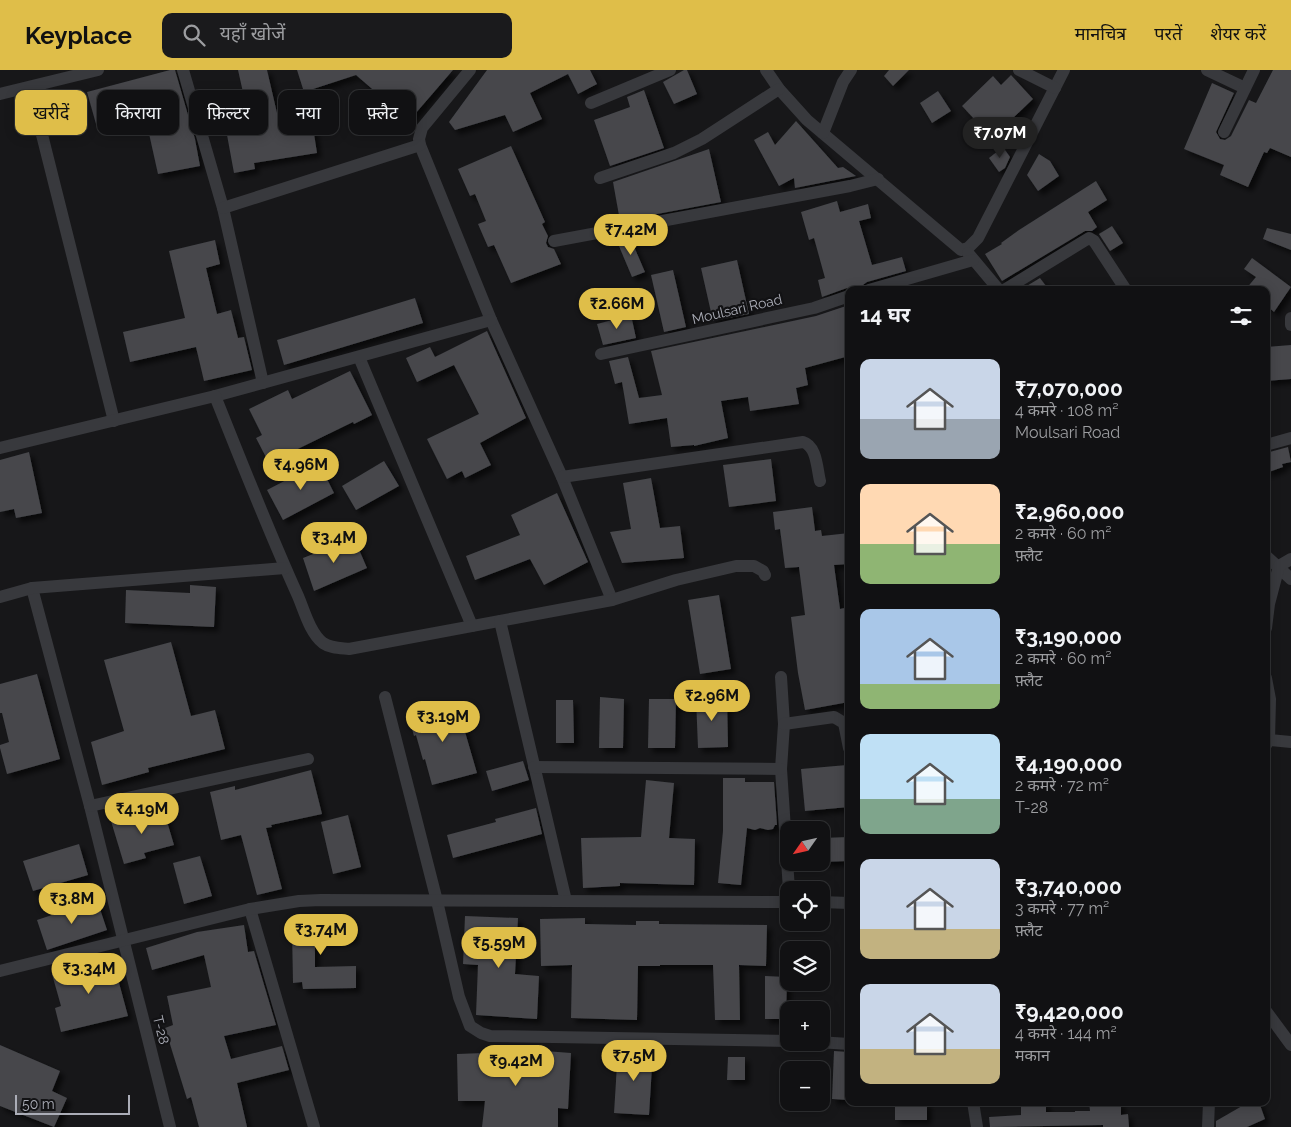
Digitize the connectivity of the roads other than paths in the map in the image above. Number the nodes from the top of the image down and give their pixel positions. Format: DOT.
graph roads {
  1 [pos="98,70"];
  2 [pos="183,70"];
  3 [pos="470,70"];
  4 [pos="670,70"];
  5 [pos="766,70"];
  6 [pos="850,70"];
  7 [pos="1019,70"];
  8 [pos="1064,70"];
  9 [pos="1206,70"];
  10 [pos="1254,70"];
  11 [pos="30,87"];
  12 [pos="1055,88"];
  13 [pos="1245,88"];
  14 [pos="779,89"];
  15 [pos="0,94"];
  16 [pos="591,103"];
  17 [pos="1224,132"];
  18 [pos="823,133"];
  19 [pos="420,145"];
  20 [pos="600,178"];
  21 [pos="878,179"];
  22 [pos="223,208"];
  23 [pos="554,242"];
  24 [pos="964,249"];
  25 [pos="973,260"];
  26 [pos="883,286"];
  27 [pos="996,286"];
  28 [pos="1011,286"];
  29 [pos="1123,286"];
  30 [pos="845,297"];
  31 [pos="1291,318"];
  32 [pos="491,320"];
  33 [pos="1291,325"];
  34 [pos="601,354"];
  35 [pos="359,357"];
  36 [pos="264,383"];
  37 [pos="215,396"];
  38 [pos="114,421"];
  39 [pos="1291,438"];
  40 [pos="1270,444"];
  41 [pos="0,448"];
  42 [pos="562,477"];
  43 [pos="820,481"];
  44 [pos="1270,559"];
  45 [pos="1291,559"];
  46 [pos="1279,566"];
  47 [pos="285,568"];
  48 [pos="765,575"];
  49 [pos="1291,579"];
  50 [pos="32,588"];
  51 [pos="0,597"];
  52 [pos="612,600"];
  53 [pos="1270,600"];
  54 [pos="500,621"];
  55 [pos="472,626"];
  56 [pos="781,677"];
  57 [pos="385,697"];
  58 [pos="784,724"];
  59 [pos="845,728"];
  60 [pos="1291,742"];
  61 [pos="1270,743"];
  62 [pos="308,759"];
  63 [pos="534,767"];
  64 [pos="781,769"];
  65 [pos="90,806"];
  66 [pos="788,881"];
  67 [pos="437,901"];
  68 [pos="566,901"];
  69 [pos="780,902"];
  70 [pos="830,902"];
  71 [pos="845,903"];
  72 [pos="250,909"];
  73 [pos="123,941"];
  74 [pos="0,971"];
  75 [pos="1270,1016"];
  76 [pos="780,1041"];
  77 [pos="830,1043"];
  78 [pos="845,1044"];
  79 [pos="1291,1045"];
  80 [pos="974,1106"];
  81 [pos="1209,1106"];
  82 [pos="170,1127"];
  83 [pos="314,1127"];
  84 [pos="977,1127"];
  85 [pos="1208,1127"];
  1 -- 11 [label="street"];
  2 -- 22 [label="street"];
  3 -- 19 [label="street"];
  4 -- 16 [label="street"];
  5 -- 14 [label="street"];
  6 -- 18 [label="street"];
  7 -- 12 [label="street"];
  8 -- 12 [label="street"];
  9 -- 13 [label="street"];
  10 -- 13 [label="street"];
  11 -- 15 [label="street"];
  11 -- 38 [label="street"];
  12 -- 24 [label="street"];
  13 -- 17 [label="street"];
  14 -- 18 [label="street"];
  14 -- 20 [label="street"];
  18 -- 21 [label="street"];
  19 -- 22 [label="street"];
  19 -- 32 [label="street"];
  21 -- 23 [label="street"];
  21 -- 24 [label="street"];
  22 -- 36 [label="street"];
  24 -- 25 [label="street"];
  25 -- 26 [label="street"];
  25 -- 27 [label="street"];
  28 -- 29 [label="street"];
  30 -- 34 [label="street, Moulsari Road"];
  31 -- 33 [label="street"];
  32 -- 35 [label="street"];
  32 -- 42 [label="street"];
  35 -- 36 [label="street"];
  35 -- 55 [label="street"];
  36 -- 37 [label="street"];
  37 -- 38 [label="street"];
  37 -- 47 [label="street"];
  38 -- 41 [label="street"];
  39 -- 40 [label="street"];
  42 -- 43 [label="street"];
  42 -- 52 [label="street"];
  44 -- 46 [label="street"];
  45 -- 46 [label="street"];
  46 -- 49 [label="street"];
  46 -- 53 [label="street"];
  47 -- 50 [label="street"];
  47 -- 55 [label="street"];
  48 -- 52 [label="street"];
  50 -- 51 [label="street"];
  50 -- 65 [label="street, T-28"];
  52 -- 54 [label="street"];
  54 -- 55 [label="street"];
  54 -- 63 [label="street"];
  56 -- 58 [label="street"];
  57 -- 67 [label="street"];
  58 -- 59 [label="street"];
  58 -- 64 [label="street"];
  60 -- 61 [label="street"];
  62 -- 65 [label="street"];
  63 -- 64 [label="street"];
  63 -- 68 [label="street"];
  64 -- 66 [label="street"];
  65 -- 73 [label="street, T-28"];
  67 -- 68 [label="street"];
  67 -- 72 [label="street"];
  67 -- 76 [label="street"];
  68 -- 69 [label="street"];
  70 -- 71 [label="street"];
  72 -- 73 [label="street"];
  72 -- 83 [label="street"];
  73 -- 74 [label="street"];
  73 -- 82 [label="street, T-28"];
  75 -- 79 [label="street"];
  77 -- 78 [label="street"];
  80 -- 84 [label="street"];
  81 -- 85 [label="street"];
}
